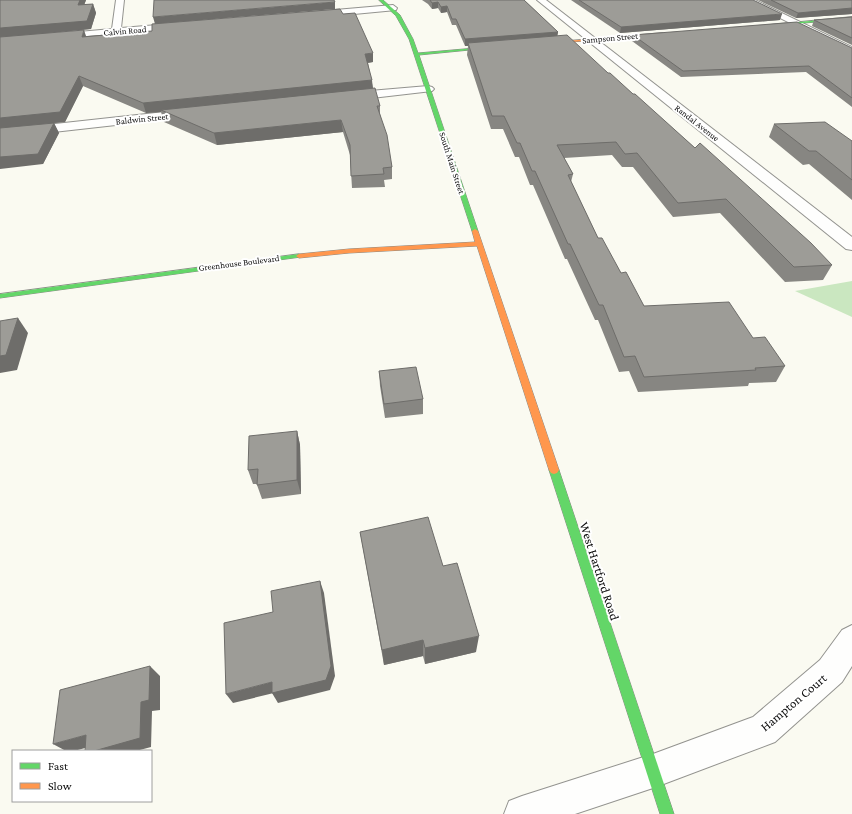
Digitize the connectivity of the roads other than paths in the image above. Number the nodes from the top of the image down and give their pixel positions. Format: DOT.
graph roads {
  1 [pos="120,0"];
  2 [pos="381,0"];
  3 [pos="541,0"];
  4 [pos="748,0"];
  5 [pos="393,8"];
  6 [pos="302,16"];
  7 [pos="852,18"];
  8 [pos="796,23"];
  9 [pos="193,26"];
  10 [pos="757,26"];
  11 [pos="116,32"];
  12 [pos="670,33"];
  13 [pos="591,39"];
  14 [pos="0,42"];
  15 [pos="537,44"];
  16 [pos="506,47"];
  17 [pos="852,51"];
  18 [pos="417,54"];
  19 [pos="428,89"];
  20 [pos="333,99"];
  21 [pos="206,112"];
  22 [pos="0,134"];
  23 [pos="479,244"];
  24 [pos="852,245"];
  25 [pos="0,296"];
  26 [pos="509,336"];
  27 [pos="852,640"];
  28 [pos="653,771"];
  29 [pos="522,814"];
  30 [pos="666,814"];
  1 -- 11 [label="street"];
  2 -- 5 [label="street, South Main Street"];
  3 -- 13 [label="street, Randal Avenue"];
  4 -- 8 [label="street"];
  5 -- 6 [label="street"];
  5 -- 18 [label="street, South Main Street"];
  7 -- 8 [label="street"];
  8 -- 10 [label="street"];
  8 -- 17 [label="street"];
  9 -- 11 [label="street, Calvin Road"];
  11 -- 14 [label="street, Calvin Road"];
  12 -- 13 [label="street, Sampson Street"];
  13 -- 15 [label="street, Sampson Street"];
  13 -- 24 [label="street, Randal Avenue"];
  16 -- 18 [label="street"];
  18 -- 19 [label="street, South Main Street"];
  19 -- 20 [label="street"];
  19 -- 23 [label="street, South Main Street"];
  21 -- 22 [label="street, Baldwin Street"];
  23 -- 25 [label="street, Greenhouse Boulevard"];
  23 -- 26 [label="street, South Main Street"];
  26 -- 28 [label="street, West Hartford Road"];
  27 -- 28 [label="street, Hampton Court"];
  28 -- 29 [label="street, Hampton Court"];
  28 -- 30 [label="street, West Hartford Road"];
}
